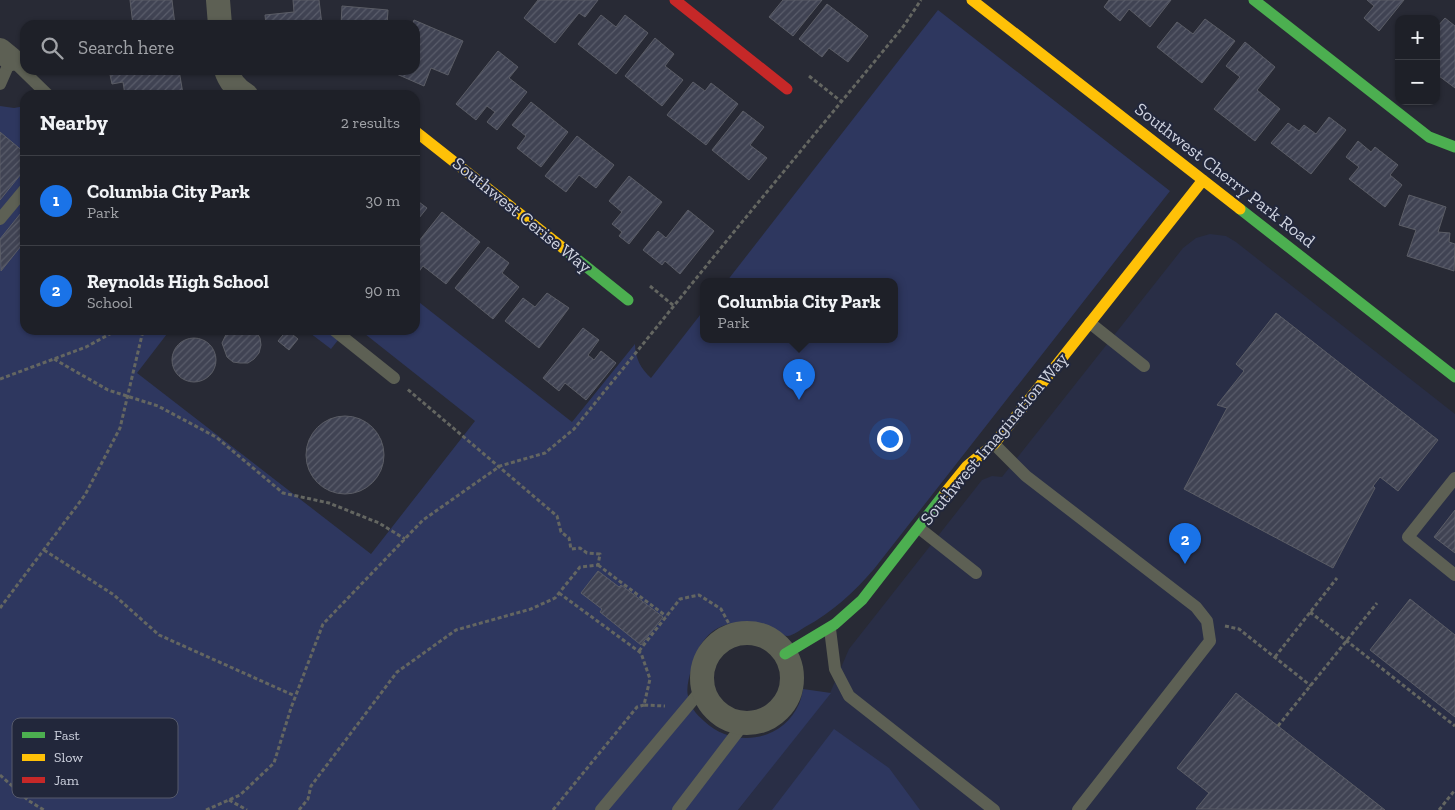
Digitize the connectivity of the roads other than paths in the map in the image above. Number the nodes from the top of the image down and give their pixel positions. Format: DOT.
graph roads {
  1 [pos="218,0"];
  2 [pos="675,0"];
  3 [pos="972,0"];
  4 [pos="1254,0"];
  5 [pos="220,20"];
  6 [pos="6,54"];
  7 [pos="20,68"];
  8 [pos="28,75"];
  9 [pos="227,75"];
  10 [pos="0,84"];
  11 [pos="787,89"];
  12 [pos="43,90"];
  13 [pos="239,90"];
  14 [pos="420,135"];
  15 [pos="1455,147"];
  16 [pos="1203,180"];
  17 [pos="20,195"];
  18 [pos="0,219"];
  19 [pos="628,300"];
  20 [pos="1090,324"];
  21 [pos="340,335"];
  22 [pos="1144,366"];
  23 [pos="1455,377"];
  24 [pos="394,378"];
  25 [pos="994,444"];
  26 [pos="1455,478"];
  27 [pos="919,528"];
  28 [pos="976,573"];
  29 [pos="1455,575"];
  30 [pos="830,629"];
  31 [pos="785,654"];
  32 [pos="703,688"];
  33 [pos="748,723"];
  34 [pos="601,810"];
  35 [pos="678,810"];
  36 [pos="994,810"];
  37 [pos="1078,810"];
  1 -- 5 [label="street"];
  2 -- 11 [label="street"];
  3 -- 16 [label="street, Southwest Cherry Park Road"];
  4 -- 15 [label="street"];
  6 -- 7 [label="lane"];
  6 -- 10 [label="lane"];
  8 -- 12 [label="lane"];
  9 -- 13 [label="street"];
  14 -- 19 [label="street, Southwest Cerise Way"];
  16 -- 20 [label="street, Southwest Imagination Way"];
  16 -- 23 [label="street, Southwest Cherry Park Road"];
  17 -- 18 [label="lane"];
  20 -- 22 [label="lane"];
  20 -- 25 [label="street, Southwest Imagination Way"];
  21 -- 24 [label="lane"];
  25 -- 27 [label="street, Southwest Imagination Way"];
  25 -- 37 [label="lane"];
  26 -- 29 [label="lane"];
  27 -- 28 [label="lane"];
  27 -- 30 [label="street, Southwest Imagination Way"];
  30 -- 31 [label="street, Southwest Imagination Way"];
  30 -- 36 [label="lane"];
  31 -- 32 [label="street"];
  31 -- 33 [label="street"];
  32 -- 33 [label="street"];
  32 -- 34 [label="lane"];
  33 -- 35 [label="lane"];
}
